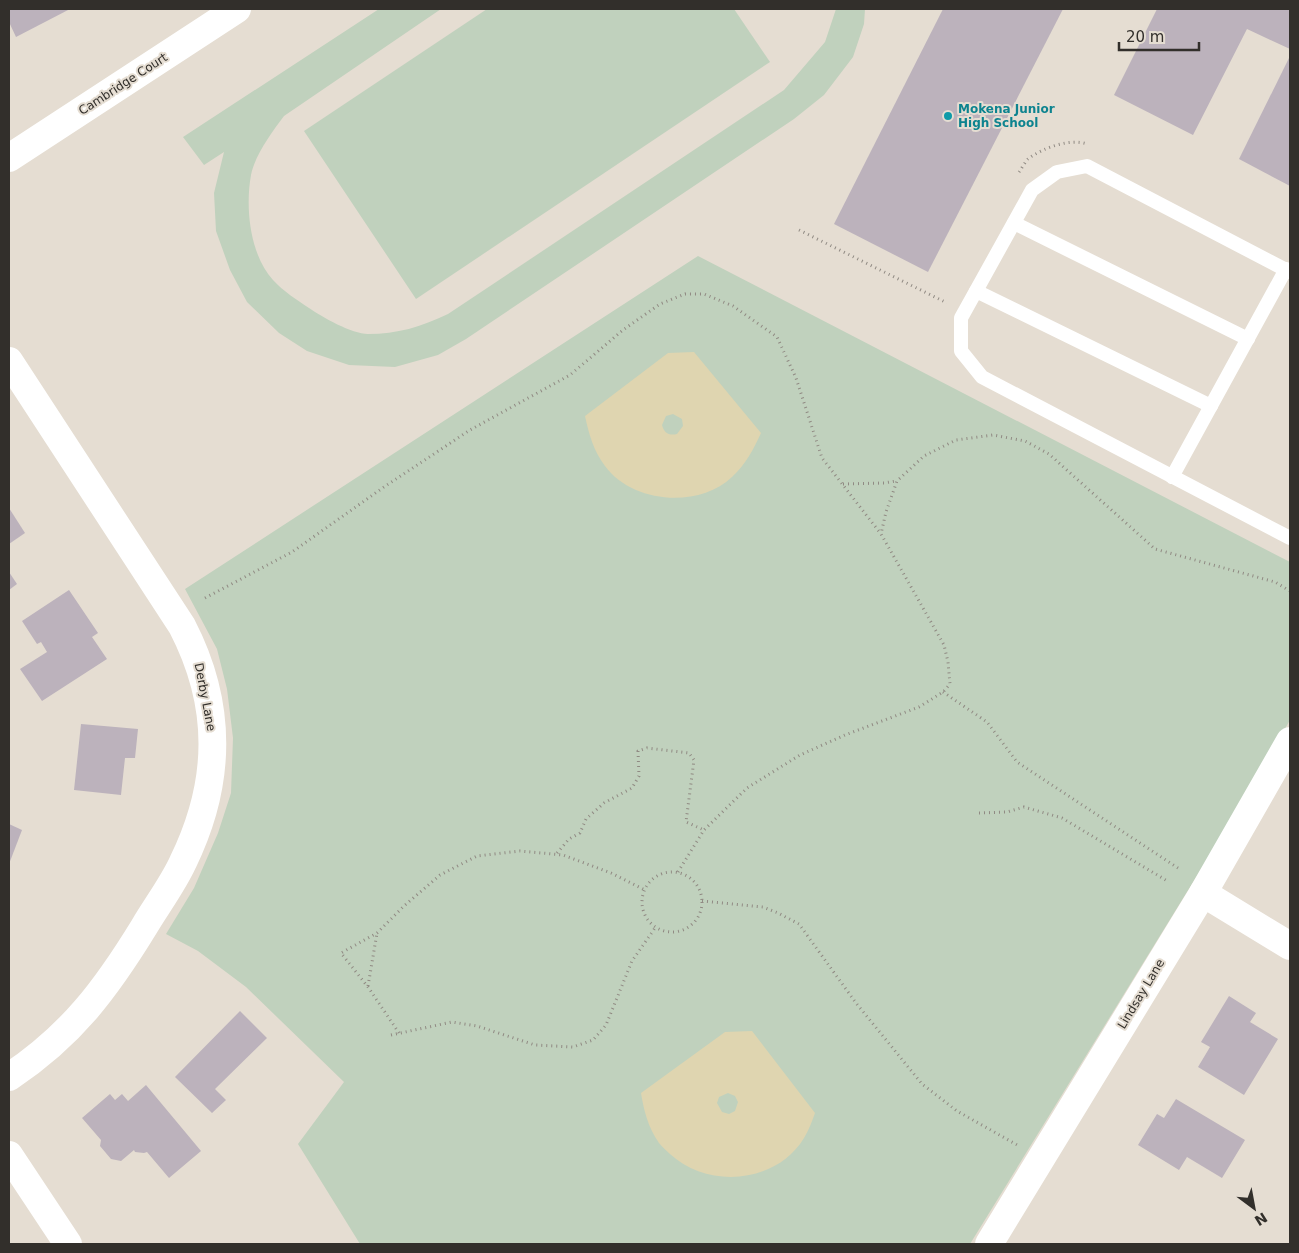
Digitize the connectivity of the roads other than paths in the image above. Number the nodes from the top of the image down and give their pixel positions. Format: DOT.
graph roads {
  1 [pos="237,9"];
  2 [pos="9,157"];
  3 [pos="1014,223"];
  4 [pos="1288,270"];
  5 [pos="976,291"];
  6 [pos="1248,339"];
  7 [pos="9,361"];
  8 [pos="1211,406"];
  9 [pos="1172,476"];
  10 [pos="1290,538"];
  11 [pos="1290,741"];
  12 [pos="1202,893"];
  13 [pos="1290,946"];
  14 [pos="9,1077"];
  15 [pos="9,1155"];
  16 [pos="68,1244"];
  17 [pos="989,1244"];
  1 -- 2 [label="street, Cambridge Court"];
  3 -- 4 [label="lane"];
  3 -- 5 [label="lane"];
  3 -- 6 [label="lane"];
  4 -- 6 [label="lane"];
  5 -- 8 [label="lane"];
  5 -- 9 [label="lane"];
  6 -- 8 [label="lane"];
  7 -- 14 [label="street, Derby Lane"];
  8 -- 9 [label="lane"];
  9 -- 10 [label="lane"];
  11 -- 12 [label="street, Lindsay Lane"];
  12 -- 13 [label="street"];
  12 -- 17 [label="street, Lindsay Lane"];
  15 -- 16 [label="street"];
}
